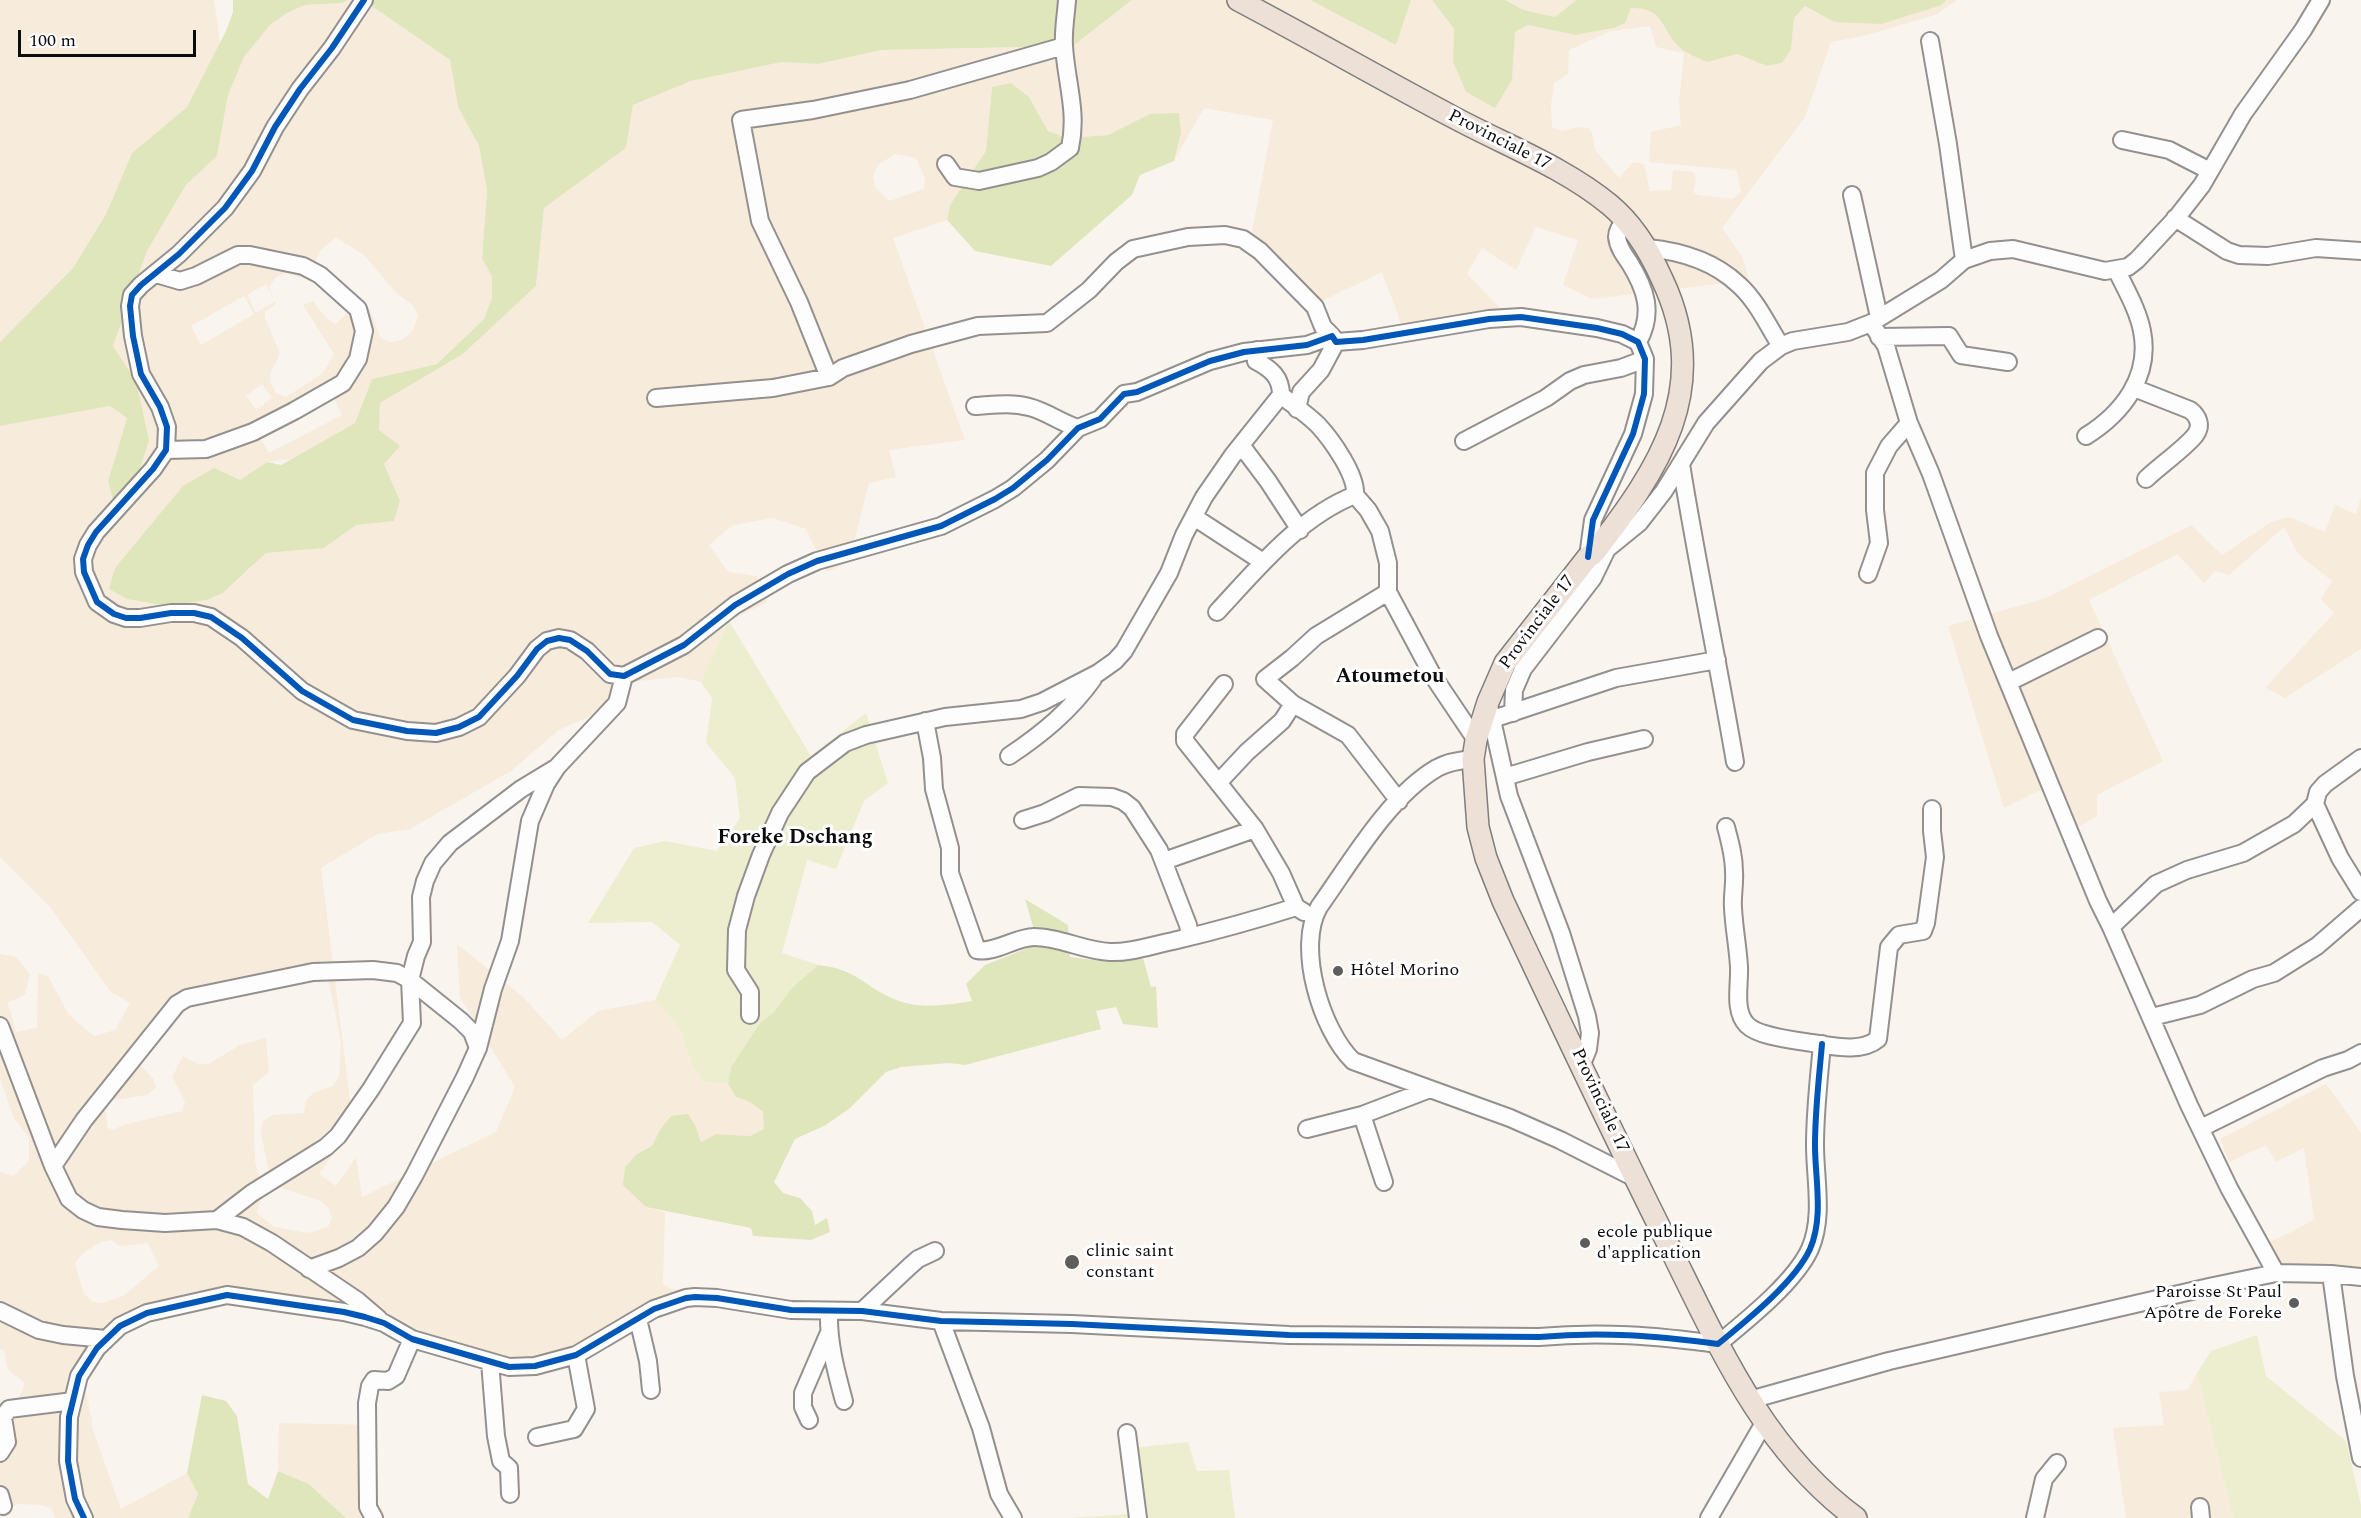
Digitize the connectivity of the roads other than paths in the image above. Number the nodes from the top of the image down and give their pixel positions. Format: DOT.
graph roads {
  1 [pos="364,0"];
  2 [pos="1067,0"];
  3 [pos="1238,0"];
  4 [pos="2320,0"];
  5 [pos="1930,40"];
  6 [pos="1064,46"];
  7 [pos="2122,140"];
  8 [pos="946,164"];
  9 [pos="2210,171"];
  10 [pos="1852,195"];
  11 [pos="2175,218"];
  12 [pos="1625,221"];
  13 [pos="1647,248"];
  14 [pos="2361,251"];
  15 [pos="1964,261"];
  16 [pos="2117,271"];
  17 [pos="156,274"];
  18 [pos="1876,326"];
  19 [pos="1334,339"];
  20 [pos="1638,342"];
  21 [pos="1781,346"];
  22 [pos="1257,350"];
  23 [pos="1645,359"];
  24 [pos="2007,362"];
  25 [pos="829,377"];
  26 [pos="2134,388"];
  27 [pos="1281,395"];
  28 [pos="656,398"];
  29 [pos="975,406"];
  30 [pos="1297,409"];
  31 [pos="1909,423"];
  32 [pos="1078,428"];
  33 [pos="2086,436"];
  34 [pos="1464,441"];
  35 [pos="1241,446"];
  36 [pos="166,450"];
  37 [pos="1681,464"];
  38 [pos="2146,479"];
  39 [pos="1355,495"];
  40 [pos="1194,517"];
  41 [pos="1300,530"];
  42 [pos="1596,553"];
  43 [pos="1263,562"];
  44 [pos="1868,574"];
  45 [pos="1388,592"];
  46 [pos="1217,612"];
  47 [pos="2098,638"];
  48 [pos="1717,660"];
  49 [pos="1098,673"];
  50 [pos="624,676"];
  51 [pos="2009,682"];
  52 [pos="1224,684"];
  53 [pos="1293,704"];
  54 [pos="1490,710"];
  55 [pos="1513,712"];
  56 [pos="925,721"];
  57 [pos="1644,739"];
  58 [pos="1475,750"];
  59 [pos="1009,756"];
  60 [pos="2361,758"];
  61 [pos="1735,762"];
  62 [pos="557,767"];
  63 [pos="1505,777"];
  64 [pos="1218,783"];
  65 [pos="1400,801"];
  66 [pos="2315,804"];
  67 [pos="1932,808"];
  68 [pos="1023,820"];
  69 [pos="1726,827"];
  70 [pos="1255,829"];
  71 [pos="1164,861"];
  72 [pos="2361,892"];
  73 [pos="1296,907"];
  74 [pos="2361,908"];
  75 [pos="1313,918"];
  76 [pos="2111,927"];
  77 [pos="1190,936"];
  78 [pos="410,980"];
  79 [pos="750,1015"];
  80 [pos="2152,1017"];
  81 [pos="0,1026"];
  82 [pos="1822,1044"];
  83 [pos="477,1048"];
  84 [pos="2361,1053"];
  85 [pos="1582,1064"];
  86 [pos="1430,1089"];
  87 [pos="1362,1115"];
  88 [pos="2201,1128"];
  89 [pos="1307,1129"];
  90 [pos="54,1166"];
  91 [pos="1635,1178"];
  92 [pos="1384,1182"];
  93 [pos="217,1220"];
  94 [pos="935,1251"];
  95 [pos="309,1269"];
  96 [pos="2276,1273"];
  97 [pos="2331,1274"];
  98 [pos="2361,1277"];
  99 [pos="0,1311"];
  100 [pos="829,1311"];
  101 [pos="862,1311"];
  102 [pos="638,1319"];
  103 [pos="941,1321"];
  104 [pos="384,1323"];
  105 [pos="828,1335"];
  106 [pos="106,1339"];
  107 [pos="412,1339"];
  108 [pos="1718,1344"];
  109 [pos="576,1355"];
  110 [pos="490,1362"];
  111 [pos="651,1390"];
  112 [pos="1750,1400"];
  113 [pos="73,1401"];
  114 [pos="844,1401"];
  115 [pos="809,1420"];
  116 [pos="2358,1421"];
  117 [pos="1764,1422"];
  118 [pos="1126,1433"];
  119 [pos="537,1437"];
  120 [pos="0,1453"];
  121 [pos="2361,1458"];
  122 [pos="2057,1462"];
  123 [pos="510,1494"];
  124 [pos="84,1518"];
  125 [pos="374,1518"];
  126 [pos="1013,1518"];
  127 [pos="1138,1518"];
  128 [pos="1709,1518"];
  129 [pos="1856,1518"];
  130 [pos="2036,1518"];
  1 -- 17 [label="street"];
  2 -- 6 [label="street"];
  3 -- 12 [label="main road, Provinciale 17"];
  4 -- 9 [label="street"];
  5 -- 15 [label="street"];
  6 -- 8 [label="street"];
  6 -- 25 [label="street"];
  7 -- 9 [label="street"];
  9 -- 11 [label="street"];
  10 -- 18 [label="street"];
  11 -- 14 [label="street"];
  11 -- 16 [label="street"];
  12 -- 13 [label="main road, Provinciale 17"];
  12 -- 20 [label="street"];
  13 -- 21 [label="street"];
  13 -- 42 [label="main road, Provinciale 17"];
  15 -- 16 [label="street"];
  15 -- 18 [label="street"];
  16 -- 26 [label="street"];
  17 -- 36 [label="street"];
  17 -- 36 [label="street"];
  18 -- 21 [label="street"];
  18 -- 24 [label="street"];
  18 -- 31 [label="street"];
  19 -- 20 [label="street"];
  19 -- 22 [label="street"];
  19 -- 25 [label="street"];
  19 -- 30 [label="street"];
  20 -- 23 [label="street"];
  21 -- 37 [label="street"];
  22 -- 27 [label="street"];
  22 -- 32 [label="street"];
  23 -- 34 [label="street"];
  23 -- 42 [label="street"];
  25 -- 28 [label="street"];
  26 -- 33 [label="street"];
  26 -- 38 [label="street"];
  27 -- 30 [label="street"];
  27 -- 35 [label="street"];
  29 -- 32 [label="street"];
  30 -- 39 [label="street"];
  31 -- 44 [label="street"];
  31 -- 51 [label="street"];
  32 -- 50 [label="street"];
  35 -- 40 [label="street"];
  35 -- 41 [label="street"];
  36 -- 50 [label="street"];
  37 -- 42 [label="street"];
  37 -- 48 [label="street"];
  39 -- 41 [label="street"];
  39 -- 45 [label="street"];
  40 -- 43 [label="street"];
  40 -- 49 [label="street"];
  41 -- 43 [label="street"];
  42 -- 54 [label="main road, Provinciale 17"];
  42 -- 55 [label="street"];
  43 -- 46 [label="street"];
  45 -- 53 [label="street"];
  45 -- 58 [label="street"];
  47 -- 51 [label="street"];
  48 -- 55 [label="street"];
  48 -- 61 [label="street"];
  49 -- 56 [label="street"];
  49 -- 59 [label="street"];
  50 -- 62 [label="street"];
  51 -- 76 [label="street"];
  52 -- 64 [label="street"];
  53 -- 64 [label="street"];
  53 -- 65 [label="street"];
  54 -- 55 [label="street"];
  54 -- 58 [label="main road, Provinciale 17"];
  54 -- 63 [label="street"];
  56 -- 77 [label="street"];
  56 -- 79 [label="street"];
  57 -- 63 [label="street"];
  58 -- 65 [label="street"];
  58 -- 85 [label="main road, Provinciale 17"];
  60 -- 66 [label="street"];
  62 -- 78 [label="street"];
  62 -- 83 [label="street"];
  63 -- 85 [label="street"];
  64 -- 70 [label="street"];
  65 -- 75 [label="street"];
  66 -- 72 [label="street"];
  66 -- 76 [label="street"];
  67 -- 82 [label="street"];
  68 -- 71 [label="street"];
  69 -- 82 [label="street"];
  70 -- 71 [label="street"];
  70 -- 73 [label="street"];
  71 -- 77 [label="street"];
  73 -- 75 [label="street"];
  73 -- 77 [label="street"];
  74 -- 80 [label="street"];
  75 -- 86 [label="street"];
  76 -- 80 [label="street"];
  78 -- 83 [label="street"];
  78 -- 90 [label="street"];
  78 -- 93 [label="street"];
  80 -- 88 [label="street"];
  81 -- 90 [label="street"];
  82 -- 108 [label="street"];
  83 -- 95 [label="street"];
  84 -- 88 [label="street"];
  85 -- 91 [label="main road, Provinciale 17"];
  86 -- 87 [label="street"];
  86 -- 91 [label="street"];
  87 -- 89 [label="street"];
  87 -- 92 [label="street"];
  88 -- 96 [label="street"];
  90 -- 93 [label="street"];
  91 -- 108 [label="main road, Provinciale 17"];
  93 -- 95 [label="street"];
  94 -- 101 [label="street"];
  95 -- 104 [label="street"];
  96 -- 97 [label="street"];
  96 -- 112 [label="street"];
  97 -- 98 [label="street"];
  97 -- 116 [label="street"];
  99 -- 106 [label="street"];
  100 -- 101 [label="street"];
  100 -- 102 [label="street"];
  100 -- 105 [label="street"];
  101 -- 103 [label="street"];
  102 -- 109 [label="street"];
  102 -- 111 [label="street"];
  103 -- 108 [label="street"];
  103 -- 126 [label="street"];
  104 -- 106 [label="street"];
  104 -- 107 [label="street"];
  105 -- 114 [label="street"];
  105 -- 115 [label="street"];
  106 -- 113 [label="street"];
  107 -- 110 [label="street"];
  107 -- 125 [label="street"];
  108 -- 112 [label="main road, Provinciale 17"];
  109 -- 110 [label="street"];
  109 -- 119 [label="street"];
  110 -- 123 [label="street"];
  112 -- 117 [label="main road, Provinciale 17"];
  113 -- 120 [label="street"];
  113 -- 124 [label="street"];
  116 -- 121 [label="street"];
  117 -- 128 [label="street"];
  117 -- 129 [label="main road, Provinciale 17"];
  118 -- 127 [label="street"];
  122 -- 130 [label="street"];
}
